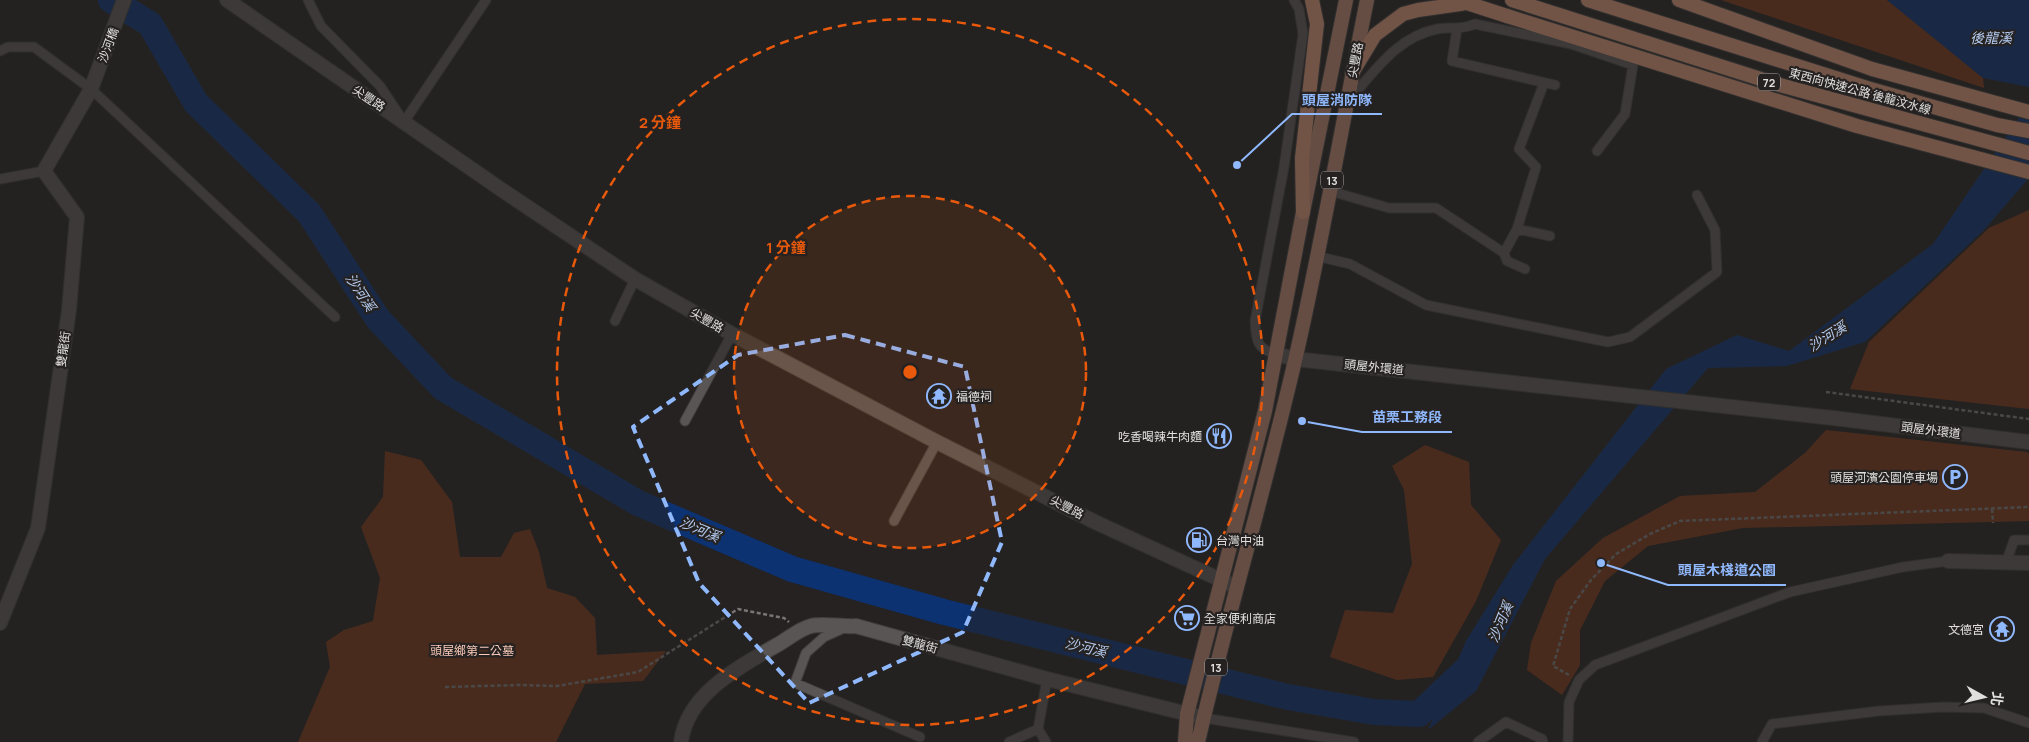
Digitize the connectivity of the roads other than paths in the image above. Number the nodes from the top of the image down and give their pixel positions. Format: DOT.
graph roads {
  1 [pos="124,0"];
  2 [pos="227,0"];
  3 [pos="308,0"];
  4 [pos="486,0"];
  5 [pos="1294,0"];
  6 [pos="1312,0"];
  7 [pos="1346,0"];
  8 [pos="1367,0"];
  9 [pos="1512,0"];
  10 [pos="1588,0"];
  11 [pos="1679,0"];
  12 [pos="1468,1"];
  13 [pos="1475,24"];
  14 [pos="1457,29"];
  15 [pos="0,51"];
  16 [pos="1352,73"];
  17 [pos="1544,83"];
  18 [pos="1555,85"];
  19 [pos="91,89"];
  20 [pos="1347,102"];
  21 [pos="2029,112"];
  22 [pos="404,122"];
  23 [pos="2029,132"];
  24 [pos="1597,151"];
  25 [pos="2029,152"];
  26 [pos="44,171"];
  27 [pos="2029,172"];
  28 [pos="0,179"];
  29 [pos="1330,191"];
  30 [pos="1697,195"];
  31 [pos="1303,212"];
  32 [pos="1517,229"];
  33 [pos="1550,236"];
  34 [pos="1504,253"];
  35 [pos="1316,256"];
  36 [pos="1525,269"];
  37 [pos="635,279"];
  38 [pos="335,317"];
  39 [pos="615,321"];
  40 [pos="732,334"];
  41 [pos="1276,354"];
  42 [pos="1295,359"];
  43 [pos="685,421"];
  44 [pos="937,442"];
  45 [pos="2029,442"];
  46 [pos="894,521"];
  47 [pos="2029,540"];
  48 [pos="1948,561"];
  49 [pos="2006,563"];
  50 [pos="2029,563"];
  51 [pos="1223,581"];
  52 [pos="1236,587"];
  53 [pos="1221,616"];
  54 [pos="0,623"];
  55 [pos="846,627"];
  56 [pos="1047,680"];
  57 [pos="1188,714"];
  58 [pos="1204,718"];
  59 [pos="2029,723"];
  60 [pos="1038,729"];
  61 [pos="920,737"];
  62 [pos="681,742"];
  63 [pos="1009,742"];
  64 [pos="1046,742"];
  65 [pos="1185,742"];
  66 [pos="1198,742"];
  67 [pos="1354,742"];
  68 [pos="1478,742"];
  69 [pos="1543,742"];
  70 [pos="1568,742"];
  71 [pos="1762,742"];
  1 -- 19 [label="street, 沙河橋"];
  2 -- 22 [label="street, 尖豐路"];
  3 -- 22 [label="lane"];
  4 -- 22 [label="lane"];
  5 -- 41 [label="lane"];
  6 -- 31 [label="highway"];
  7 -- 31 [label="main road, 尖豐路 / 13"];
  8 -- 16 [label="main road, 尖豐路 / 13"];
  9 -- 25 [label="highway, 東西向快速公路 後龍汶水線 / 72"];
  10 -- 23 [label="highway, 東西向快速公路 後龍汶水線 / 72"];
  11 -- 21 [label="highway"];
  12 -- 13 [label="lane"];
  12 -- 16 [label="highway"];
  12 -- 27 [label="highway, bridge"];
  13 -- 14 [label="lane"];
  13 -- 24 [label="lane"];
  14 -- 17 [label="lane"];
  14 -- 20 [label="lane"];
  15 -- 19 [label="lane"];
  16 -- 20 [label="main road, 尖豐路 / 13"];
  17 -- 18 [label="lane"];
  17 -- 32 [label="lane"];
  19 -- 26 [label="street"];
  19 -- 38 [label="lane"];
  20 -- 29 [label="main road, 尖豐路 / 13"];
  22 -- 37 [label="street, 尖豐路"];
  26 -- 28 [label="lane"];
  26 -- 54 [label="street, 雙龍街"];
  29 -- 34 [label="lane"];
  29 -- 35 [label="main road, 尖豐路 / 13"];
  30 -- 35 [label="lane"];
  31 -- 41 [label="main road, 尖豐路 / 13"];
  32 -- 33 [label="lane"];
  32 -- 34 [label="lane"];
  34 -- 36 [label="lane"];
  35 -- 42 [label="main road, 尖豐路 / 13"];
  37 -- 39 [label="lane"];
  37 -- 40 [label="street, 尖豐路"];
  40 -- 43 [label="lane"];
  40 -- 44 [label="street, 尖豐路"];
  41 -- 42 [label="street, 頭屋外環道"];
  41 -- 51 [label="main road, 尖豐路 / 13"];
  42 -- 45 [label="street, 頭屋外環道"];
  42 -- 52 [label="main road, 尖豐路 / 13"];
  44 -- 46 [label="lane"];
  44 -- 51 [label="street, 尖豐路"];
  47 -- 49 [label="lane"];
  48 -- 49 [label="street"];
  48 -- 70 [label="lane"];
  49 -- 50 [label="street"];
  51 -- 52 [label="street, 尖豐路"];
  51 -- 53 [label="main road, 尖豐路 / 13"];
  52 -- 53 [label="main road, 尖豐路 / 13"];
  53 -- 57 [label="main road, 13"];
  53 -- 58 [label="main road, 13"];
  55 -- 56 [label="street, 雙龍街"];
  55 -- 61 [label="lane"];
  55 -- 62 [label="street, 雙龍街"];
  56 -- 57 [label="street, 雙龍街"];
  56 -- 60 [label="lane"];
  57 -- 58 [label="street, 雙龍街"];
  57 -- 65 [label="main road, 13"];
  58 -- 66 [label="main road, 13"];
  58 -- 67 [label="lane"];
  59 -- 71 [label="lane"];
  60 -- 63 [label="lane"];
  60 -- 64 [label="lane"];
  68 -- 69 [label="lane"];
}
